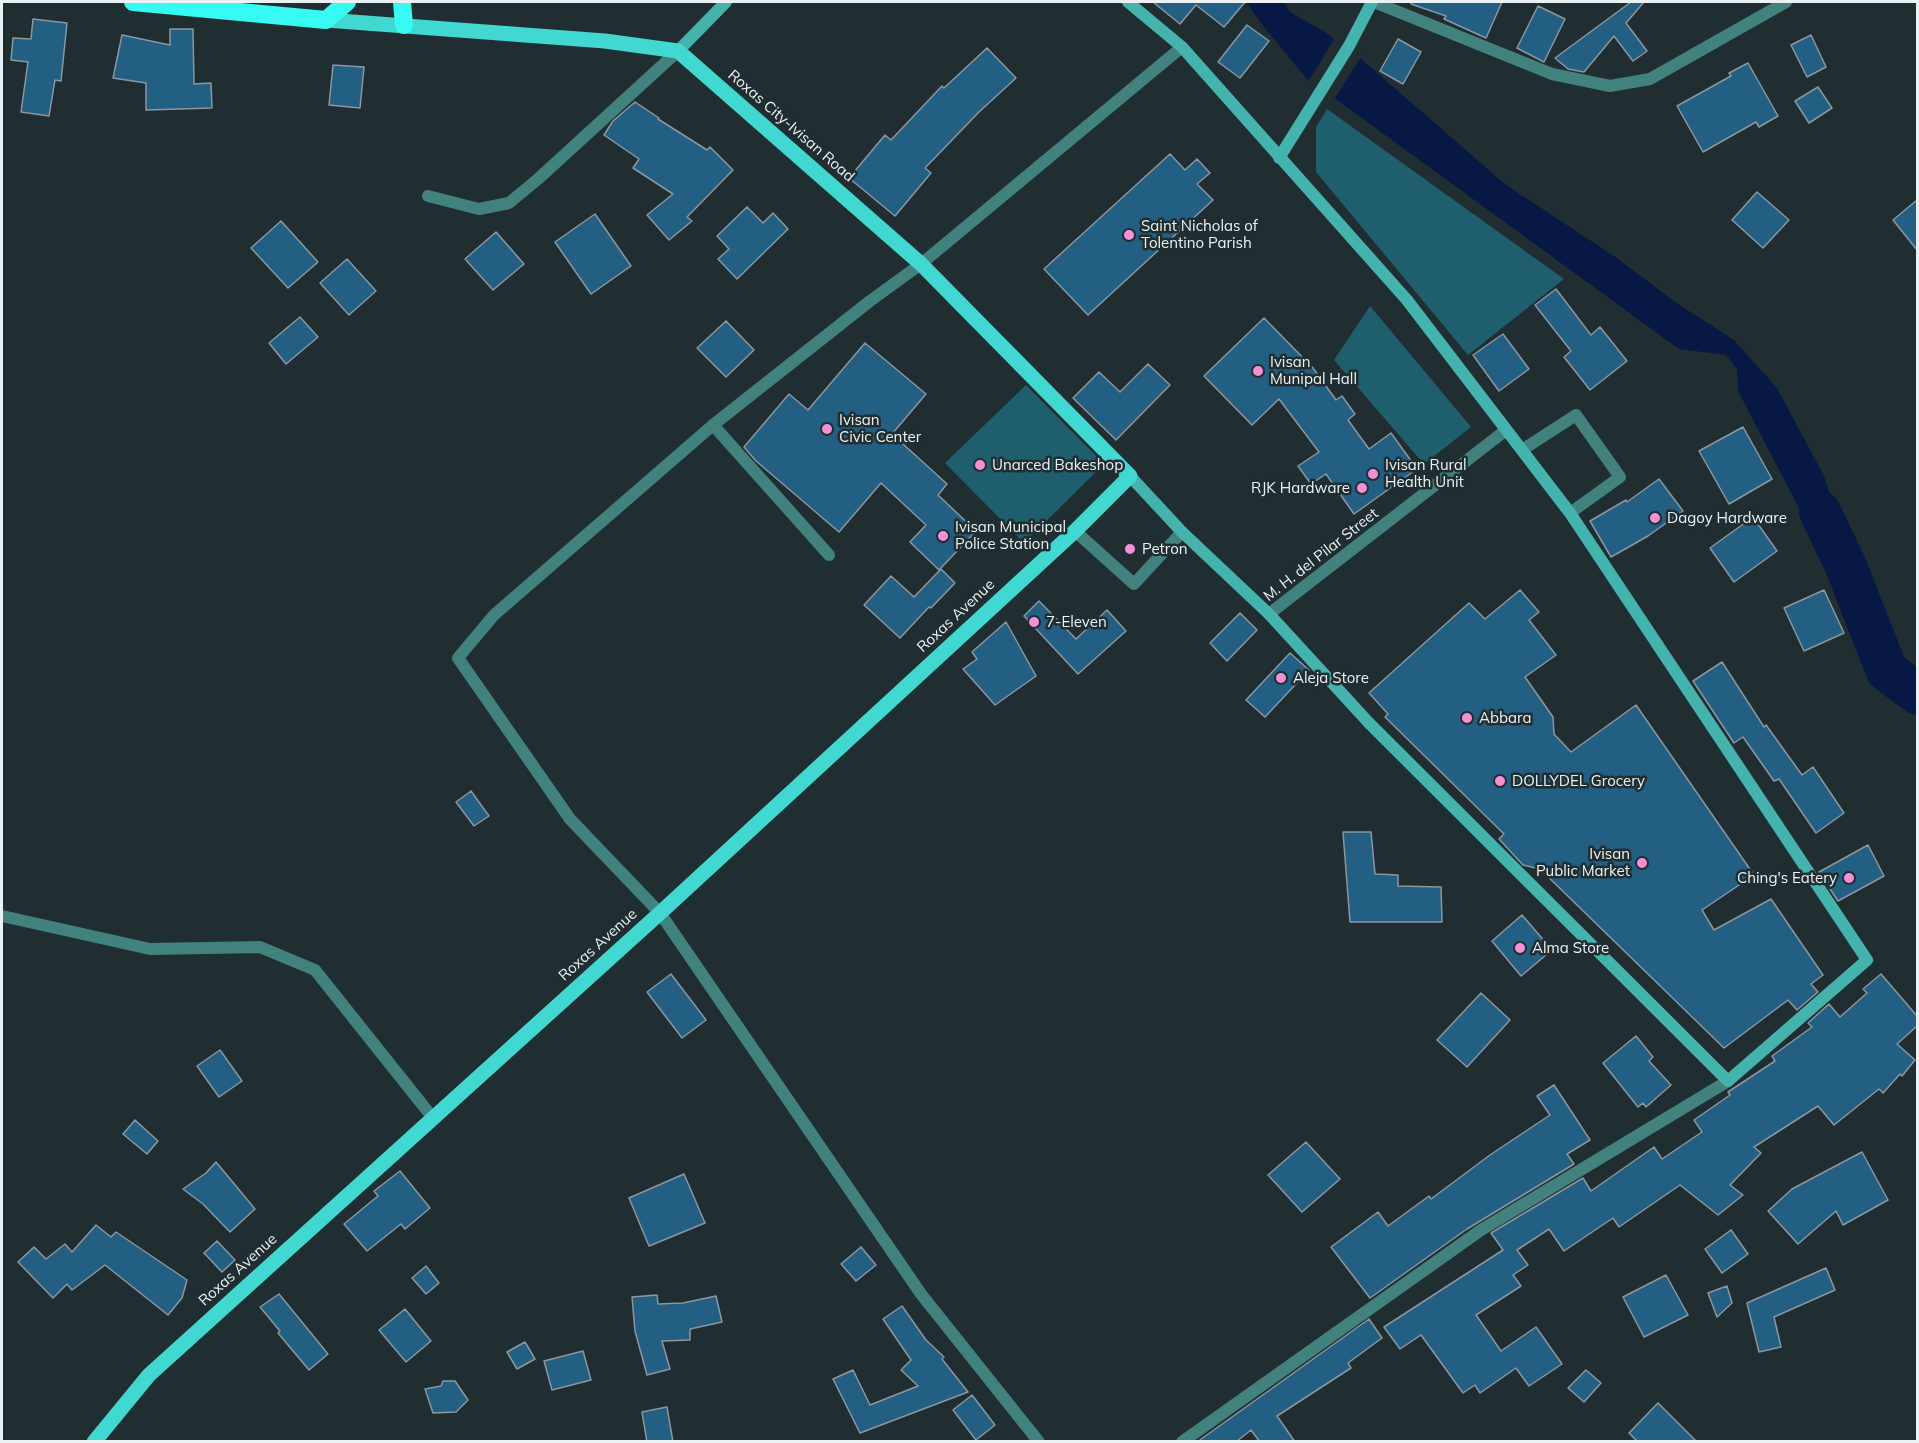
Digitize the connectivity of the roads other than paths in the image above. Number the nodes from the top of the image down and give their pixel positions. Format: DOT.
graph roads {
  1 [pos="133,2"];
  2 [pos="346,2"];
  3 [pos="402,2"];
  4 [pos="726,2"];
  5 [pos="1128,2"];
  6 [pos="1373,2"];
  7 [pos="1786,2"];
  8 [pos="327,20"];
  9 [pos="404,25"];
  10 [pos="1182,47"];
  11 [pos="678,51"];
  12 [pos="1279,158"];
  13 [pos="428,196"];
  14 [pos="921,264"];
  15 [pos="713,425"];
  16 [pos="1506,430"];
  17 [pos="1522,450"];
  18 [pos="1130,477"];
  19 [pos="1570,513"];
  20 [pos="1075,531"];
  21 [pos="1182,532"];
  22 [pos="829,555"];
  23 [pos="1269,615"];
  24 [pos="660,913"];
  25 [pos="2,916"];
  26 [pos="1728,1081"];
  27 [pos="433,1118"];
  28 [pos="94,1442"];
  29 [pos="1039,1442"];
  30 [pos="1182,1442"];
  1 -- 8 [label="highway"];
  2 -- 8 [label="highway"];
  3 -- 9 [label="highway"];
  4 -- 11 [label="street"];
  5 -- 10 [label="street"];
  6 -- 7 [label="street"];
  6 -- 12 [label="street"];
  8 -- 9 [label="main road"];
  9 -- 11 [label="main road"];
  10 -- 12 [label="street"];
  10 -- 14 [label="street"];
  11 -- 13 [label="street"];
  11 -- 14 [label="main road, Roxas City-Ivisan Road"];
  12 -- 16 [label="street"];
  14 -- 15 [label="street"];
  14 -- 18 [label="main road, Roxas City-Ivisan Road"];
  15 -- 22 [label="street"];
  15 -- 24 [label="street"];
  16 -- 17 [label="street"];
  16 -- 23 [label="street, M. H. del Pilar Street"];
  17 -- 19 [label="street"];
  17 -- 19 [label="street"];
  18 -- 20 [label="main road, Roxas Avenue"];
  18 -- 21 [label="street"];
  19 -- 26 [label="street"];
  20 -- 21 [label="street"];
  20 -- 24 [label="main road, Roxas Avenue"];
  21 -- 23 [label="street"];
  23 -- 26 [label="street"];
  24 -- 27 [label="main road, Roxas Avenue"];
  24 -- 29 [label="street"];
  25 -- 27 [label="street"];
  26 -- 30 [label="street"];
  27 -- 28 [label="main road, Roxas Avenue"];
}
